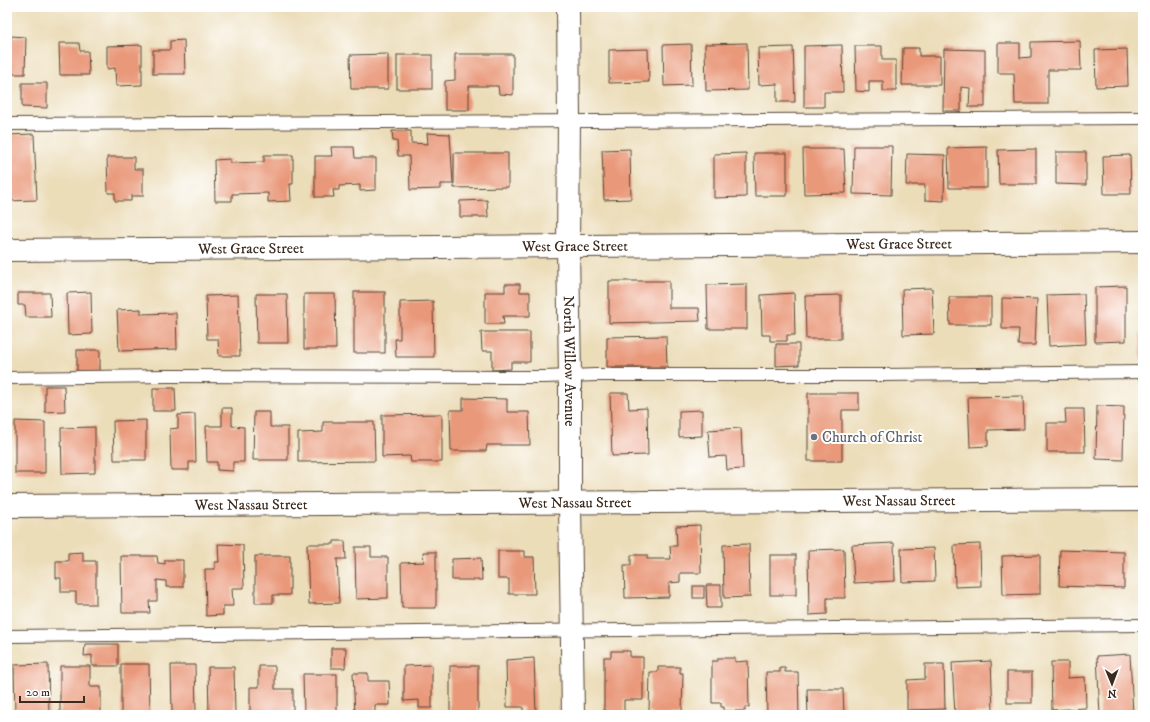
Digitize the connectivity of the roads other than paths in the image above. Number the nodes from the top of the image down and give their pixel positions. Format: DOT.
graph roads {
  1 [pos="568,7"];
  2 [pos="1143,118"];
  3 [pos="569,121"];
  4 [pos="7,124"];
  5 [pos="1143,242"];
  6 [pos="568,246"];
  7 [pos="7,250"];
  8 [pos="1143,372"];
  9 [pos="570,376"];
  10 [pos="7,378"];
  11 [pos="1143,499"];
  12 [pos="570,503"];
  13 [pos="7,506"];
  14 [pos="1143,624"];
  15 [pos="571,630"];
  16 [pos="7,636"];
  17 [pos="573,715"];
  1 -- 3 [label="street, North Willow Avenue"];
  2 -- 3 [label="lane"];
  3 -- 4 [label="lane"];
  3 -- 6 [label="street, North Willow Avenue"];
  5 -- 6 [label="street, West Grace Street"];
  6 -- 7 [label="street, West Grace Street"];
  6 -- 9 [label="street, North Willow Avenue"];
  8 -- 9 [label="lane"];
  9 -- 10 [label="lane"];
  9 -- 12 [label="street, North Willow Avenue"];
  11 -- 12 [label="street, West Nassau Street"];
  12 -- 13 [label="street, West Nassau Street"];
  12 -- 15 [label="street, North Willow Avenue"];
  14 -- 15 [label="lane"];
  15 -- 16 [label="lane"];
  15 -- 17 [label="street, North Willow Avenue"];
}
